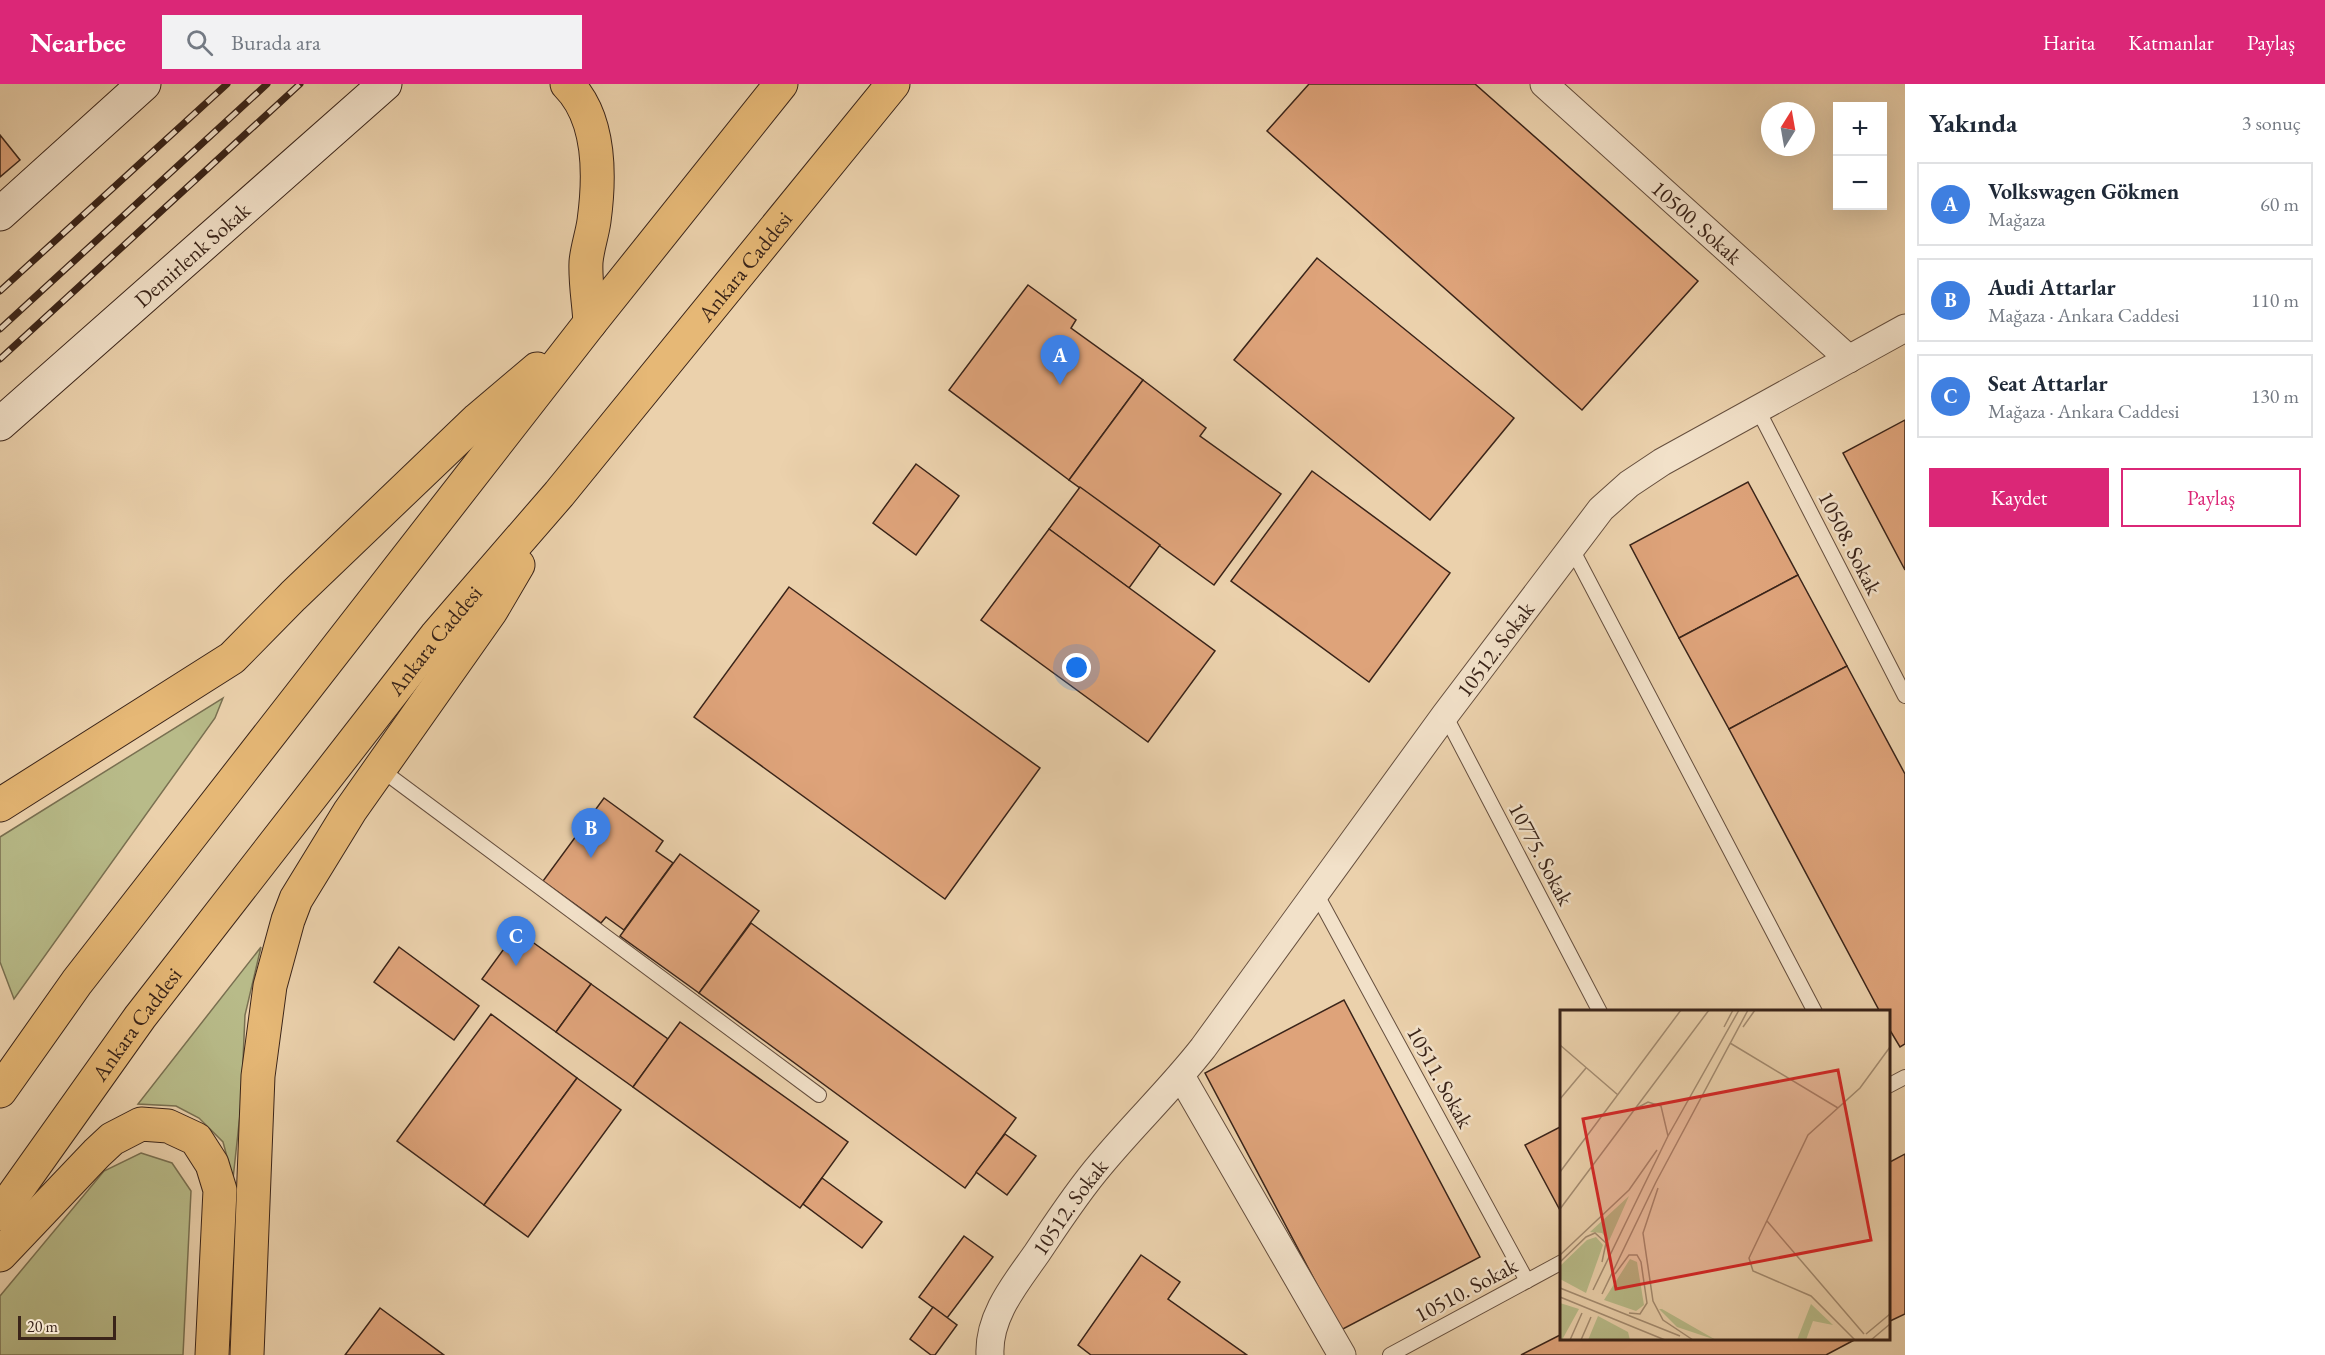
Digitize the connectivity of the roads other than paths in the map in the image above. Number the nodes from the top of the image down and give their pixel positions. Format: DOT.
graph roads {
  1 [pos="144,84"];
  2 [pos="385,84"];
  3 [pos="567,84"];
  4 [pos="781,84"];
  5 [pos="893,84"];
  6 [pos="1544,84"];
  7 [pos="0,214"];
  8 [pos="590,323"];
  9 [pos="1905,328"];
  10 [pos="1850,359"];
  11 [pos="1757,408"];
  12 [pos="0,424"];
  13 [pos="559,494"];
  14 [pos="1571,547"];
  15 [pos="1905,696"];
  16 [pos="1445,715"];
  17 [pos="379,768"];
  18 [pos="0,805"];
  19 [pos="1317,893"];
  20 [pos="1599,1010"];
  21 [pos="1814,1010"];
  22 [pos="1181,1076"];
  23 [pos="1905,1077"];
  24 [pos="1890,1085"];
  25 [pos="0,1091"];
  26 [pos="819,1095"];
  27 [pos="0,1215"];
  28 [pos="0,1255"];
  29 [pos="1560,1263"];
  30 [pos="1527,1281"];
  31 [pos="212,1355"];
  32 [pos="247,1355"];
  33 [pos="990,1355"];
  34 [pos="1342,1355"];
  35 [pos="1390,1355"];
  1 -- 7 [label="street"];
  2 -- 12 [label="street, Demirlenk Sokak"];
  3 -- 8 [label="highway"];
  4 -- 8 [label="highway"];
  5 -- 13 [label="highway, Ankara Caddesi"];
  6 -- 10 [label="street, 10500. Sokak"];
  8 -- 18 [label="highway"];
  8 -- 25 [label="highway"];
  9 -- 10 [label="street, 10512. Sokak"];
  10 -- 11 [label="street, 10512. Sokak"];
  11 -- 14 [label="street, 10512. Sokak"];
  11 -- 15 [label="lane, 10508. Sokak"];
  13 -- 17 [label="highway"];
  13 -- 27 [label="highway, Ankara Caddesi"];
  14 -- 16 [label="street, 10512. Sokak"];
  14 -- 21 [label="lane"];
  16 -- 19 [label="street, 10512. Sokak"];
  16 -- 20 [label="lane, 10775. Sokak"];
  17 -- 26 [label="lane"];
  17 -- 32 [label="highway"];
  19 -- 22 [label="street, 10512. Sokak"];
  19 -- 30 [label="lane, 10511. Sokak"];
  22 -- 33 [label="street, 10512. Sokak"];
  22 -- 34 [label="street"];
  23 -- 24 [label="lane"];
  28 -- 31 [label="highway"];
  29 -- 30 [label="lane, 10510. Sokak"];
  30 -- 35 [label="lane, 10510. Sokak"];
}
